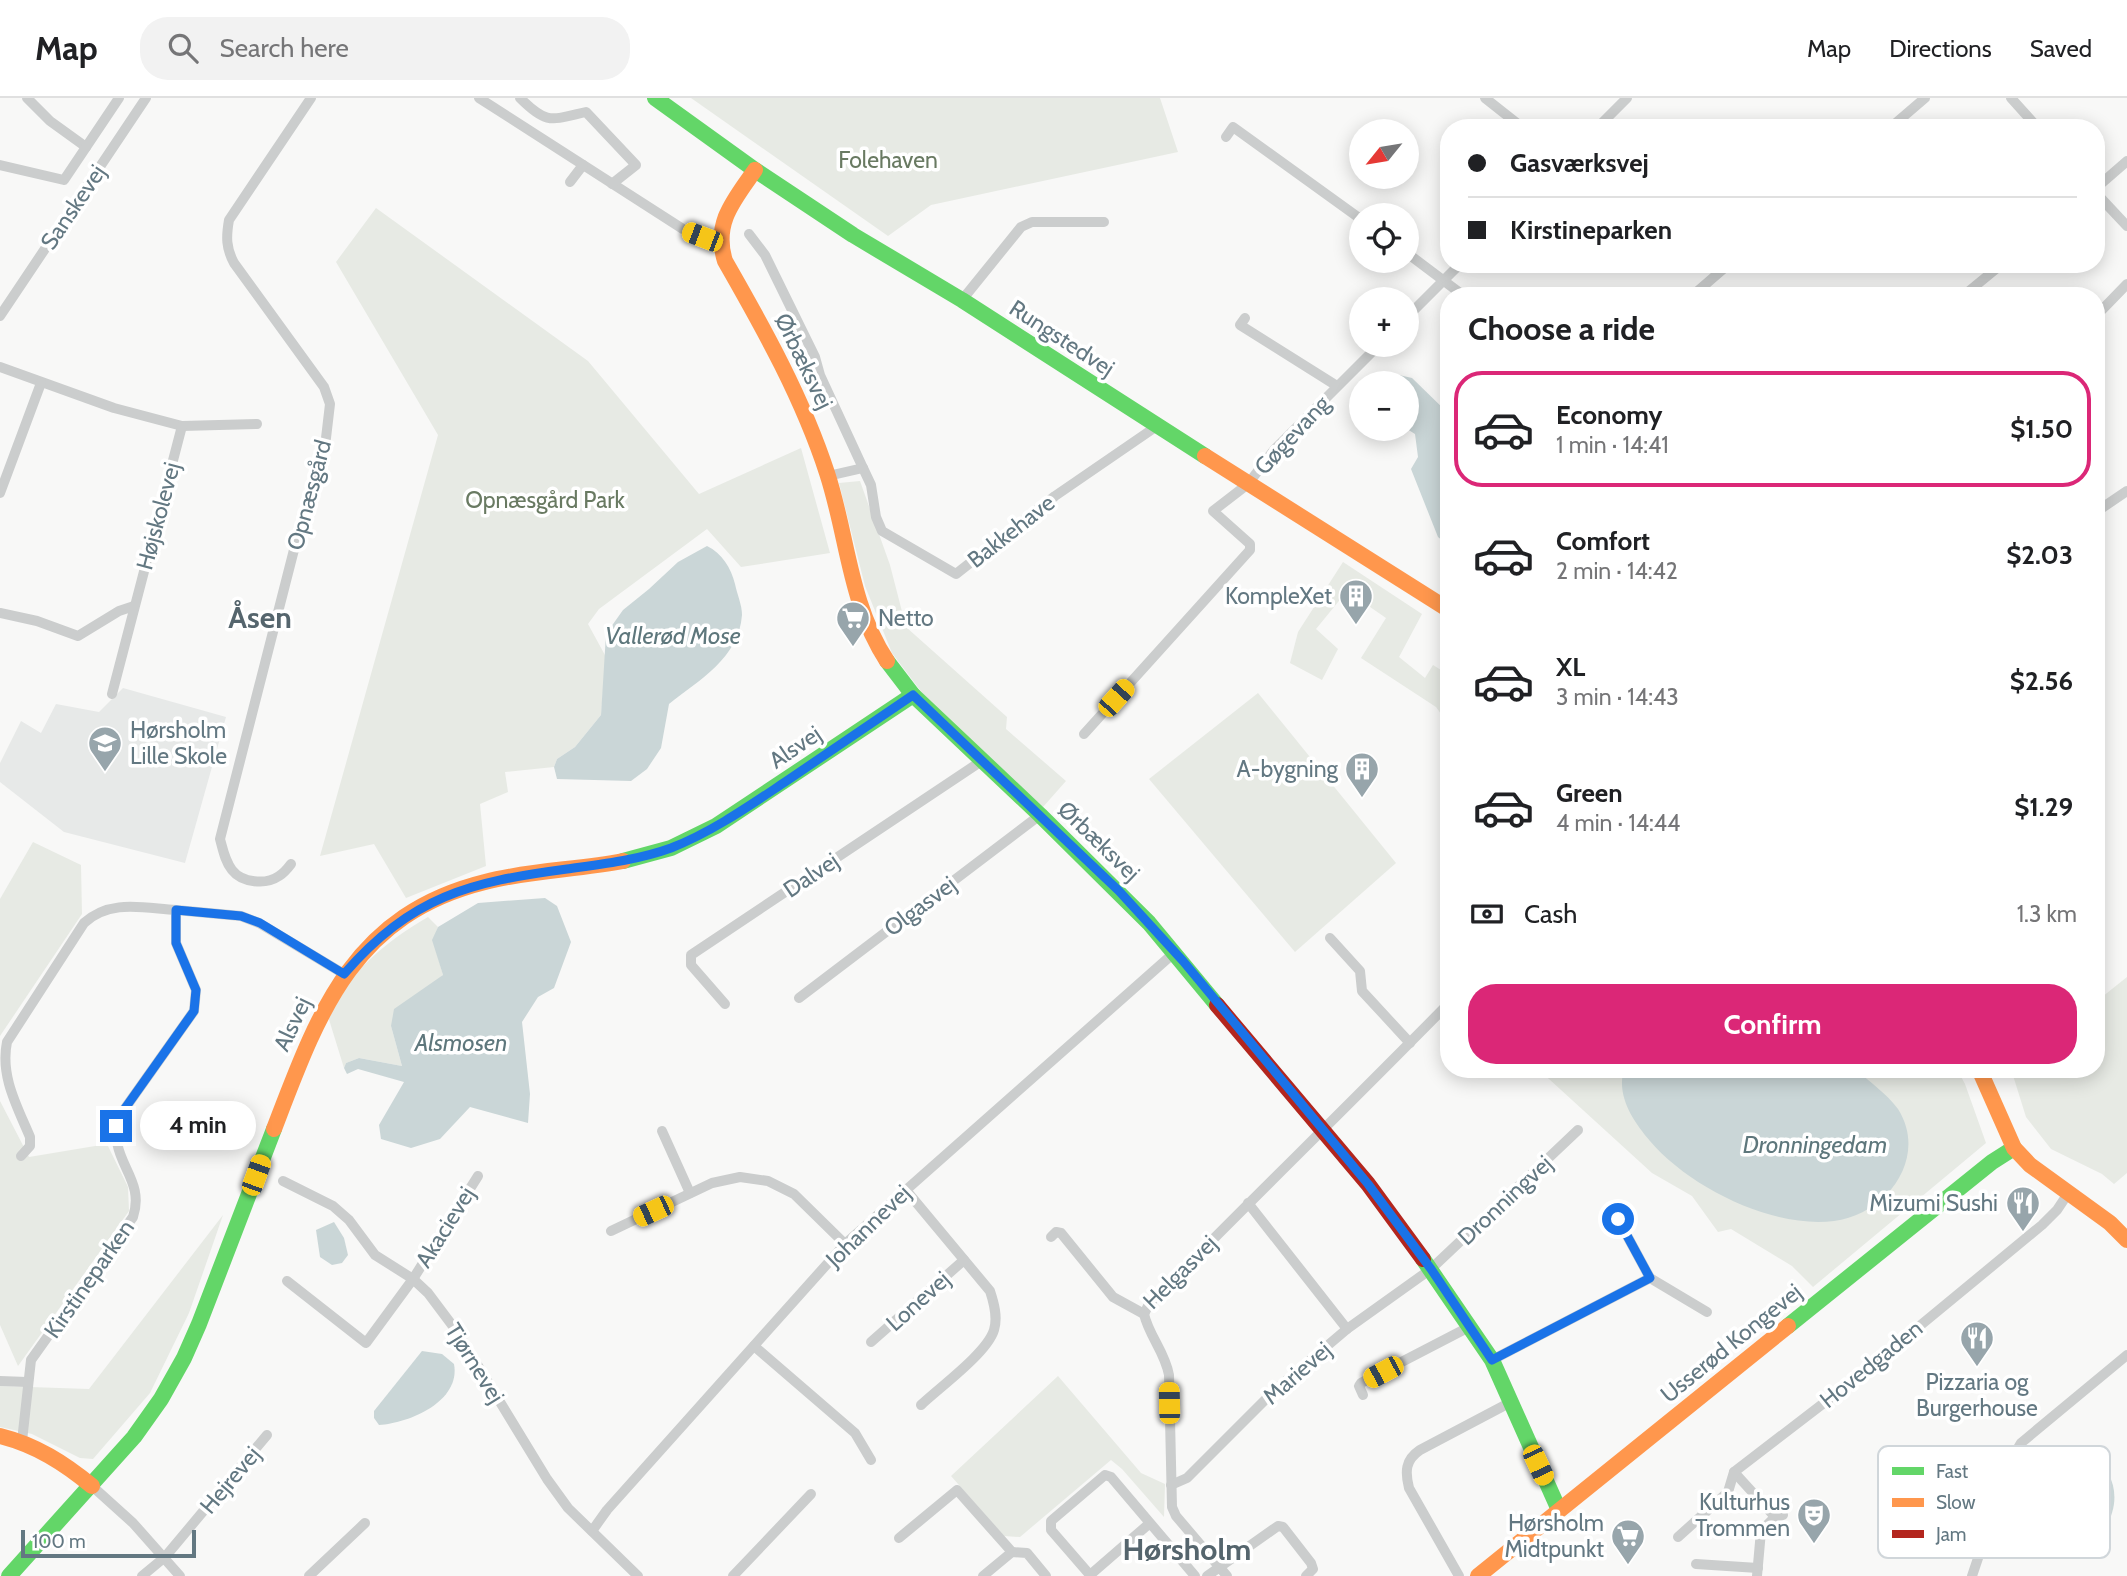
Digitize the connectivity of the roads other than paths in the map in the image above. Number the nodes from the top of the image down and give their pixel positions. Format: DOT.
graph roads {
  1 [pos="27,98"];
  2 [pos="119,98"];
  3 [pos="146,98"];
  4 [pos="311,98"];
  5 [pos="479,98"];
  6 [pos="520,98"];
  7 [pos="655,98"];
  8 [pos="1485,98"];
  9 [pos="1626,98"];
  10 [pos="1925,98"];
  11 [pos="2011,98"];
  12 [pos="1512,119"];
  13 [pos="1606,119"];
  14 [pos="1900,119"];
  15 [pos="2030,119"];
  16 [pos="1226,137"];
  17 [pos="86,147"];
  18 [pos="2127,161"];
  19 [pos="0,165"];
  20 [pos="583,165"];
  21 [pos="755,170"];
  22 [pos="570,182"];
  23 [pos="2105,182"];
  24 [pos="612,184"];
  25 [pos="2105,200"];
  26 [pos="1349,211"];
  27 [pos="1104,222"];
  28 [pos="2127,226"];
  29 [pos="749,234"];
  30 [pos="720,240"];
  31 [pos="1419,262"];
  32 [pos="1451,273"];
  33 [pos="1719,273"];
  34 [pos="1991,273"];
  35 [pos="1444,280"];
  36 [pos="2127,284"];
  37 [pos="1453,287"];
  38 [pos="1702,287"];
  39 [pos="1974,287"];
  40 [pos="961,300"];
  41 [pos="1419,305"];
  42 [pos="2105,307"];
  43 [pos="0,316"];
  44 [pos="1245,318"];
  45 [pos="1367,357"];
  46 [pos="0,368"];
  47 [pos="41,383"];
  48 [pos="1337,386"];
  49 [pos="257,424"];
  50 [pos="182,426"];
  51 [pos="1157,426"];
  52 [pos="863,468"];
  53 [pos="828,476"];
  54 [pos="1248,484"];
  55 [pos="2127,491"];
  56 [pos="0,493"];
  57 [pos="2105,506"];
  58 [pos="1440,604"];
  59 [pos="134,606"];
  60 [pos="0,613"];
  61 [pos="112,694"];
  62 [pos="913,695"];
  63 [pos="1084,734"];
  64 [pos="982,760"];
  65 [pos="1040,814"];
  66 [pos="291,864"];
  67 [pos="176,910"];
  68 [pos="1330,938"];
  69 [pos="1175,952"];
  70 [pos="344,974"];
  71 [pos="799,998"];
  72 [pos="725,1004"];
  73 [pos="1440,1012"];
  74 [pos="1410,1043"];
  75 [pos="1983,1078"];
  76 [pos="1578,1130"];
  77 [pos="662,1131"];
  78 [pos="1324,1131"];
  79 [pos="2014,1148"];
  80 [pos="20,1156"];
  81 [pos="478,1176"];
  82 [pos="283,1181"];
  83 [pos="905,1189"];
  84 [pos="2068,1192"];
  85 [pos="690,1193"];
  86 [pos="1248,1203"];
  87 [pos="1618,1219"];
  88 [pos="611,1231"];
  89 [pos="1051,1237"];
  90 [pos="2127,1240"];
  91 [pos="845,1244"];
  92 [pos="964,1260"];
  93 [pos="1431,1269"];
  94 [pos="1650,1278"];
  95 [pos="413,1279"];
  96 [pos="287,1281"];
  97 [pos="1707,1312"];
  98 [pos="1143,1314"];
  99 [pos="1471,1326"];
  100 [pos="1347,1329"];
  101 [pos="871,1342"];
  102 [pos="754,1346"];
  103 [pos="2127,1354"];
  104 [pos="1492,1360"];
  105 [pos="0,1381"];
  106 [pos="27,1382"];
  107 [pos="1363,1395"];
  108 [pos="1511,1402"];
  109 [pos="921,1405"];
  110 [pos="267,1435"];
  111 [pos="0,1436"];
  112 [pos="22,1441"];
  113 [pos="2019,1446"];
  114 [pos="871,1460"];
  115 [pos="1734,1472"];
  116 [pos="1171,1485"];
  117 [pos="92,1486"];
  118 [pos="811,1494"];
  119 [pos="1559,1510"];
  120 [pos="365,1523"];
  121 [pos="1150,1523"];
  122 [pos="592,1531"];
  123 [pos="1678,1537"];
  124 [pos="899,1538"];
  125 [pos="1012,1552"];
  126 [pos="165,1558"];
  127 [pos="1978,1558"];
  128 [pos="1696,1564"];
  129 [pos="1219,1566"];
  130 [pos="1758,1572"];
  131 [pos="9,1576"];
  132 [pos="142,1576"];
  133 [pos="180,1576"];
  134 [pos="309,1576"];
  135 [pos="638,1576"];
  136 [pos="733,1576"];
  137 [pos="983,1576"];
  138 [pos="1046,1576"];
  139 [pos="1195,1576"];
  140 [pos="1207,1576"];
  141 [pos="1227,1576"];
  142 [pos="1306,1576"];
  143 [pos="1459,1576"];
  144 [pos="1478,1576"];
  145 [pos="1972,1576"];
  1 -- 17 [label="street"];
  2 -- 17 [label="street"];
  3 -- 43 [label="street, Sanskevej"];
  4 -- 66 [label="street, Opnæsgård"];
  5 -- 20 [label="street"];
  6 -- 24 [label="street"];
  7 -- 21 [label="street, Rungstedvej"];
  8 -- 12 [label="street"];
  9 -- 13 [label="street"];
  10 -- 14 [label="street"];
  11 -- 15 [label="street"];
  16 -- 26 [label="street"];
  17 -- 19 [label="street"];
  18 -- 23 [label="street"];
  20 -- 22 [label="street"];
  20 -- 24 [label="street"];
  21 -- 30 [label="street"];
  21 -- 40 [label="street, Rungstedvej"];
  24 -- 30 [label="street"];
  25 -- 28 [label="street"];
  27 -- 40 [label="street"];
  29 -- 52 [label="street, Bakkehave"];
  30 -- 53 [label="street, Ørbæksvej"];
  31 -- 35 [label="street"];
  32 -- 35 [label="street"];
  33 -- 38 [label="street"];
  34 -- 39 [label="street"];
  35 -- 37 [label="street"];
  35 -- 41 [label="street"];
  36 -- 42 [label="street"];
  40 -- 51 [label="street, Rungstedvej"];
  44 -- 48 [label="street, Gøgevang"];
  45 -- 48 [label="street, Gøgevang"];
  46 -- 47 [label="street"];
  47 -- 50 [label="street"];
  47 -- 56 [label="street"];
  48 -- 54 [label="street, Gøgevang"];
  49 -- 50 [label="street"];
  50 -- 59 [label="street, Højskolevej"];
  51 -- 52 [label="street, Bakkehave"];
  51 -- 54 [label="street, Rungstedvej"];
  52 -- 53 [label="street"];
  53 -- 62 [label="street, Ørbæksvej"];
  54 -- 58 [label="street, Rungstedvej"];
  54 -- 63 [label="street, Gøgevang"];
  55 -- 57 [label="street"];
  59 -- 60 [label="street"];
  59 -- 61 [label="street, Højskolevej"];
  62 -- 64 [label="street, Ørbæksvej"];
  62 -- 70 [label="street, Alsvej"];
  64 -- 65 [label="street, Ørbæksvej"];
  64 -- 72 [label="street, Dalvej"];
  65 -- 69 [label="street, Ørbæksvej"];
  65 -- 71 [label="street, Olgasvej"];
  67 -- 70 [label="street"];
  67 -- 80 [label="street"];
  67 -- 106 [label="street, Kirstineparken"];
  68 -- 74 [label="street"];
  69 -- 78 [label="street, Ørbæksvej"];
  69 -- 83 [label="street, Johannevej"];
  70 -- 117 [label="street, Alsvej"];
  73 -- 74 [label="street, Helgasvej"];
  74 -- 78 [label="street, Helgasvej"];
  75 -- 79 [label="street"];
  76 -- 93 [label="street, Dronningvej"];
  77 -- 85 [label="street"];
  78 -- 86 [label="street, Helgasvej"];
  78 -- 93 [label="street, Ørbæksvej"];
  79 -- 84 [label="street"];
  79 -- 119 [label="street, Usserød Kongevej"];
  81 -- 95 [label="street, Akacievej"];
  82 -- 95 [label="street, Tjørnevej"];
  83 -- 91 [label="street, Johannevej"];
  83 -- 92 [label="street"];
  84 -- 90 [label="street"];
  84 -- 115 [label="street, Hovedgaden"];
  85 -- 88 [label="street"];
  85 -- 91 [label="street"];
  86 -- 98 [label="street, Helgasvej"];
  86 -- 100 [label="street"];
  87 -- 94 [label="street"];
  89 -- 98 [label="street, Helgasvej"];
  91 -- 102 [label="street, Johannevej"];
  92 -- 101 [label="street, Lonevej"];
  92 -- 109 [label="street"];
  93 -- 99 [label="street, Ørbæksvej"];
  93 -- 100 [label="street, Marievej"];
  94 -- 97 [label="street"];
  94 -- 104 [label="street"];
  95 -- 96 [label="street, Akacievej"];
  95 -- 122 [label="street, Tjørnevej"];
  98 -- 116 [label="street"];
  99 -- 104 [label="street, Ørbæksvej"];
  99 -- 107 [label="street"];
  100 -- 116 [label="street, Marievej"];
  102 -- 114 [label="street"];
  102 -- 122 [label="street, Johannevej"];
  103 -- 113 [label="street"];
  104 -- 108 [label="street, Ørbæksvej"];
  105 -- 106 [label="street"];
  106 -- 112 [label="street, Kirstineparken"];
  108 -- 119 [label="street, Ørbæksvej"];
  108 -- 143 [label="street"];
  110 -- 126 [label="street, Hejrevej"];
  111 -- 112 [label="street"];
  112 -- 117 [label="street"];
  115 -- 123 [label="street, Hovedgaden"];
  115 -- 130 [label="street"];
  116 -- 129 [label="street"];
  117 -- 126 [label="street"];
  117 -- 131 [label="street, Alsvej"];
  118 -- 136 [label="street"];
  119 -- 144 [label="street, Usserød Kongevej"];
  120 -- 134 [label="street"];
  121 -- 121 [label="street"];
  121 -- 139 [label="street"];
  122 -- 135 [label="street, Tjørnevej"];
  124 -- 125 [label="street"];
  125 -- 137 [label="street"];
  125 -- 138 [label="street"];
  126 -- 132 [label="street, Hejrevej"];
  126 -- 133 [label="street"];
  127 -- 145 [label="street"];
  128 -- 130 [label="street"];
  129 -- 140 [label="street"];
  129 -- 141 [label="street"];
  129 -- 142 [label="street"];
}
